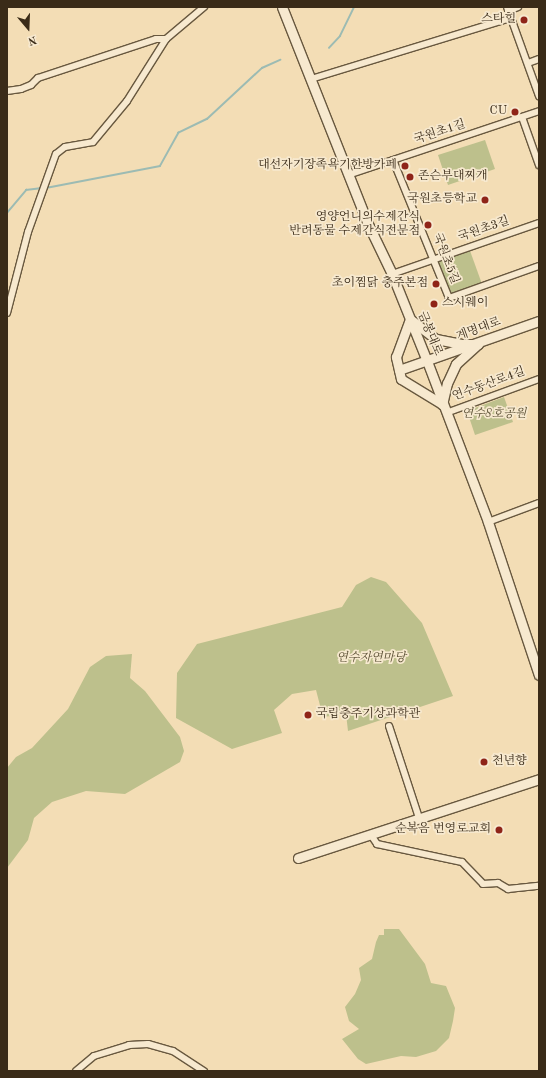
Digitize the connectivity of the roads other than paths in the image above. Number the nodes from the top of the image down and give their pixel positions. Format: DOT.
graph roads {
  1 [pos="204,7"];
  2 [pos="282,7"];
  3 [pos="518,7"];
  4 [pos="508,9"];
  5 [pos="511,18"];
  6 [pos="166,39"];
  7 [pos="539,60"];
  8 [pos="528,63"];
  9 [pos="311,79"];
  10 [pos="7,91"];
  11 [pos="539,96"];
  12 [pos="539,111"];
  13 [pos="522,117"];
  14 [pos="392,160"];
  15 [pos="539,166"];
  16 [pos="348,175"];
  17 [pos="539,223"];
  18 [pos="434,259"];
  19 [pos="539,266"];
  20 [pos="392,274"];
  21 [pos="7,313"];
  22 [pos="410,319"];
  23 [pos="539,321"];
  24 [pos="478,344"];
  25 [pos="427,361"];
  26 [pos="399,370"];
  27 [pos="539,379"];
  28 [pos="444,408"];
  29 [pos="539,503"];
  30 [pos="488,522"];
  31 [pos="539,675"];
  32 [pos="389,726"];
  33 [pos="538,779"];
  34 [pos="419,818"];
  35 [pos="371,835"];
  36 [pos="298,858"];
  37 [pos="539,886"];
  38 [pos="76,1071"];
  39 [pos="204,1071"];
  1 -- 6 [label="street"];
  2 -- 9 [label="street, 금봉대로"];
  3 -- 4 [label="street"];
  4 -- 5 [label="street"];
  5 -- 8 [label="street"];
  5 -- 9 [label="street"];
  6 -- 10 [label="street"];
  6 -- 21 [label="street"];
  7 -- 8 [label="street"];
  8 -- 11 [label="street"];
  9 -- 16 [label="street, 금봉대로"];
  12 -- 13 [label="street, 국원초1길"];
  13 -- 14 [label="street, 국원초1길"];
  13 -- 15 [label="street"];
  14 -- 16 [label="street, 국원초1길"];
  14 -- 18 [label="street, 국원초5길"];
  16 -- 20 [label="street, 금봉대로"];
  17 -- 18 [label="street, 국원초3길"];
  18 -- 19 [label="street, 국원초5길"];
  18 -- 20 [label="street, 국원초3길"];
  20 -- 22 [label="street, 금봉대로"];
  22 -- 24 [label="street"];
  22 -- 25 [label="street, 금봉대로"];
  22 -- 26 [label="street"];
  23 -- 24 [label="street, 계명대로"];
  24 -- 25 [label="street, 계명대로"];
  24 -- 28 [label="street"];
  25 -- 26 [label="street, 계명대로"];
  25 -- 28 [label="street, 금봉대로"];
  26 -- 28 [label="street"];
  27 -- 28 [label="street, 연수동산로4길"];
  28 -- 30 [label="street, 금봉대로"];
  29 -- 30 [label="street"];
  30 -- 31 [label="street, 금봉대로"];
  32 -- 34 [label="street"];
  33 -- 34 [label="street"];
  34 -- 35 [label="street"];
  35 -- 36 [label="street"];
  35 -- 37 [label="street"];
  38 -- 39 [label="street"];
}
